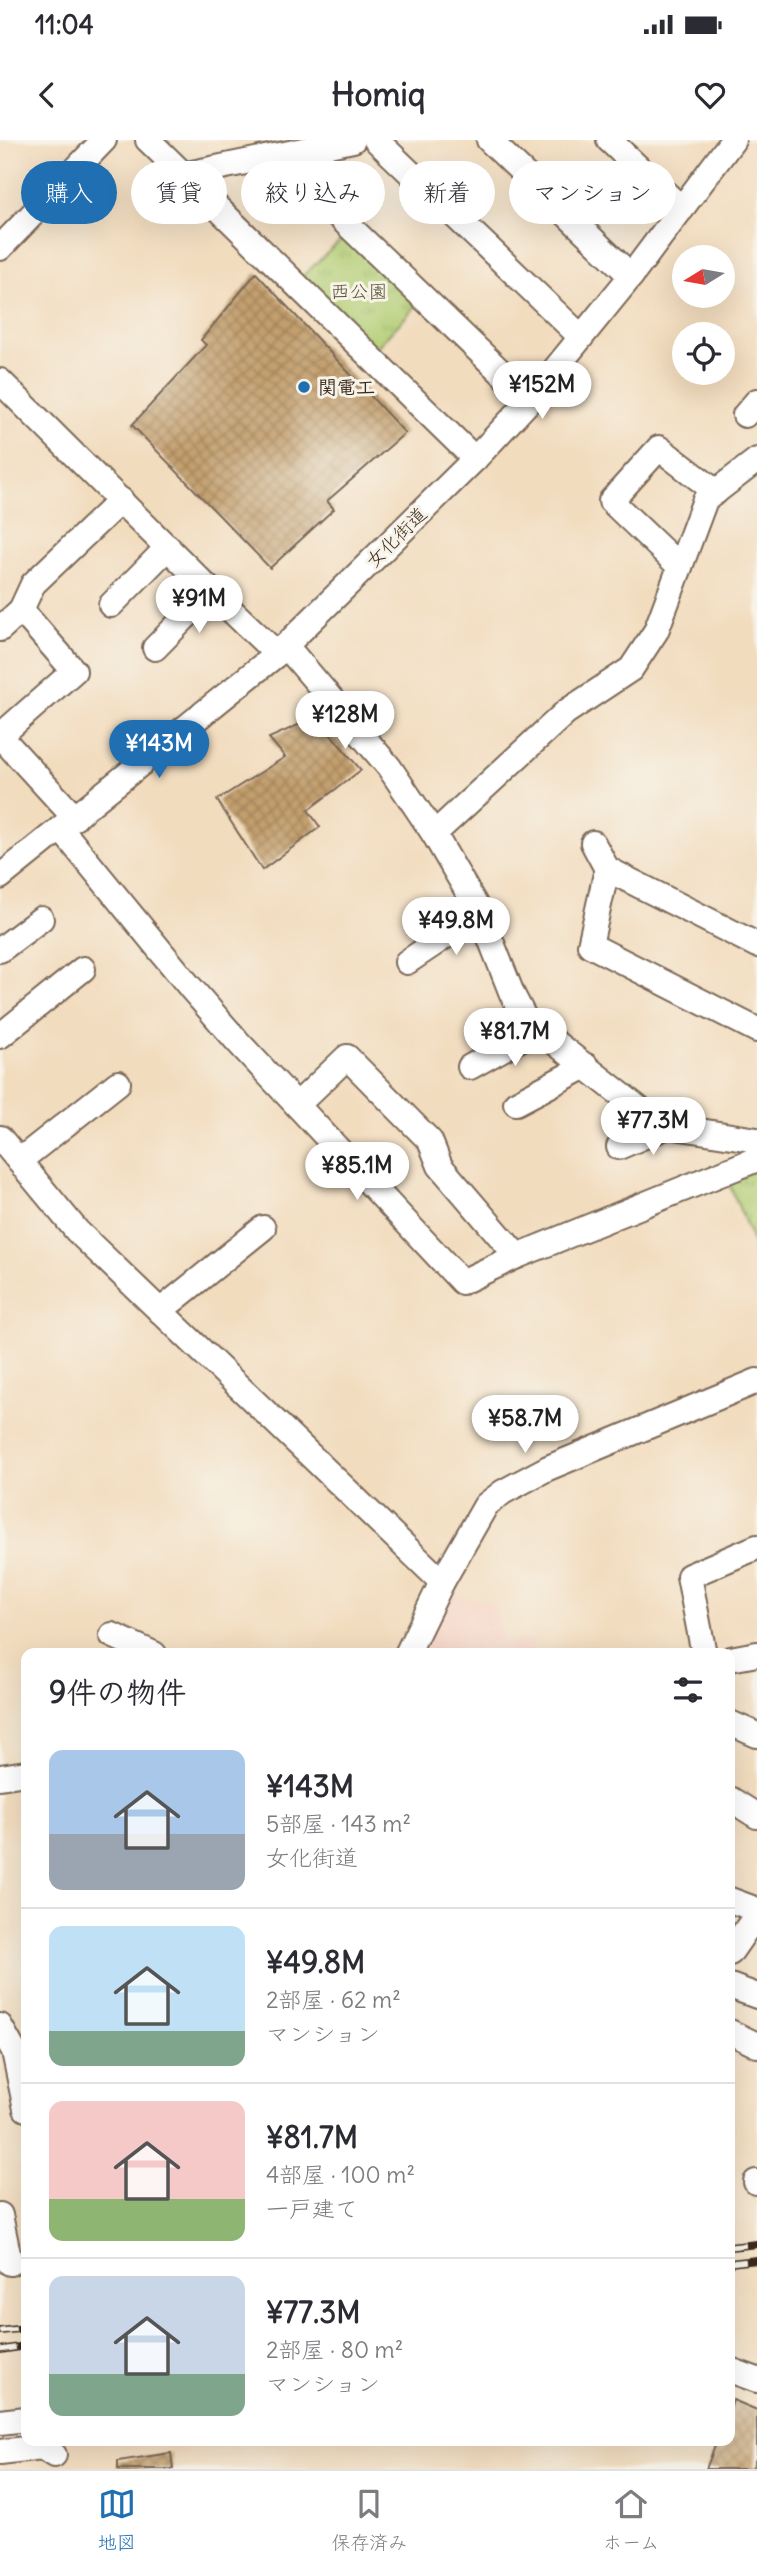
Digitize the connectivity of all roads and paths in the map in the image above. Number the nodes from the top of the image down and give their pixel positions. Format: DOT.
graph roads {
  1 [pos="104,140"];
  2 [pos="148,140"];
  3 [pos="353,140"];
  4 [pos="376,140"];
  5 [pos="489,140"];
  6 [pos="609,140"];
  7 [pos="730,142"];
  8 [pos="276,156"];
  9 [pos="168,161"];
  10 [pos="227,166"];
  11 [pos="682,209"];
  12 [pos="227,219"];
  13 [pos="0,248"];
  14 [pos="631,276"];
  15 [pos="581,337"];
  16 [pos="3,391"];
  17 [pos="530,400"];
  18 [pos="475,459"];
  19 [pos="757,460"];
  20 [pos="716,492"];
  21 [pos="121,500"];
  22 [pos="168,547"];
  23 [pos="680,567"];
  24 [pos="211,591"];
  25 [pos="111,604"];
  26 [pos="21,610"];
  27 [pos="0,629"];
  28 [pos="155,648"];
  29 [pos="282,650"];
  30 [pos="0,736"];
  31 [pos="68,824"];
  32 [pos="434,834"];
  33 [pos="593,843"];
  34 [pos="607,869"];
  35 [pos="0,877"];
  36 [pos="480,913"];
  37 [pos="41,919"];
  38 [pos="757,945"];
  39 [pos="0,950"];
  40 [pos="407,962"];
  41 [pos="83,969"];
  42 [pos="538,1029"];
  43 [pos="757,1030"];
  44 [pos="0,1036"];
  45 [pos="586,1066"];
  46 [pos="470,1067"];
  47 [pos="118,1083"];
  48 [pos="516,1103"];
  49 [pos="297,1105"];
  50 [pos="668,1126"];
  51 [pos="0,1138"];
  52 [pos="757,1140"];
  53 [pos="619,1147"];
  54 [pos="757,1159"];
  55 [pos="19,1161"];
  56 [pos="263,1228"];
  57 [pos="517,1256"];
  58 [pos="160,1311"];
  59 [pos="757,1381"];
  60 [pos="757,1547"];
  61 [pos="442,1582"];
  62 [pos="112,1636"];
  63 [pos="140,1648"];
  64 [pos="410,1648"];
  65 [pos="703,1648"];
  66 [pos="757,1654"];
  67 [pos="735,1658"];
  68 [pos="735,1725"];
  69 [pos="757,1735"];
  70 [pos="21,1774"];
  71 [pos="0,1777"];
  72 [pos="735,1802"];
  73 [pos="757,1816"];
  74 [pos="735,1902"];
  75 [pos="757,1912"];
  76 [pos="735,1945"];
  77 [pos="735,1988"];
  78 [pos="757,1996"];
  79 [pos="0,2026"];
  80 [pos="735,2034"];
  81 [pos="757,2045"];
  82 [pos="7,2052"];
  83 [pos="21,2076"];
  84 [pos="0,2215"];
  85 [pos="12,2263"];
  86 [pos="735,2372"];
  87 [pos="757,2380"];
  88 [pos="21,2420"];
  89 [pos="0,2422"];
  90 [pos="0,2452"];
  91 [pos="54,2455"];
  1 -- 13 [label="street"];
  2 -- 9 [label="street"];
  3 -- 8 [label="street"];
  4 -- 15 [label="street"];
  5 -- 14 [label="street"];
  6 -- 11 [label="street"];
  7 -- 11 [label="street, 女化街道"];
  8 -- 10 [label="street"];
  8 -- 17 [label="street"];
  11 -- 14 [label="street, 女化街道"];
  12 -- 18 [label="street"];
  14 -- 15 [label="street, 女化街道"];
  15 -- 17 [label="street, 女化街道"];
  16 -- 21 [label="street"];
  17 -- 18 [label="street, 女化街道"];
  18 -- 29 [label="street, 女化街道"];
  19 -- 20 [label="street"];
  20 -- 23 [label="street"];
  20 -- 23 [label="street"];
  21 -- 22 [label="street"];
  21 -- 26 [label="street"];
  22 -- 24 [label="street"];
  22 -- 25 [label="street"];
  23 -- 32 [label="street"];
  24 -- 28 [label="street"];
  24 -- 29 [label="street"];
  26 -- 27 [label="street"];
  26 -- 30 [label="street"];
  29 -- 31 [label="street, 女化街道"];
  29 -- 32 [label="street"];
  30 -- 31 [label="street"];
  31 -- 35 [label="street, 女化街道"];
  31 -- 49 [label="street"];
  32 -- 36 [label="street"];
  33 -- 34 [label="street"];
  34 -- 38 [label="street"];
  34 -- 43 [label="street"];
  36 -- 40 [label="street"];
  36 -- 42 [label="street"];
  37 -- 39 [label="street"];
  41 -- 44 [label="street"];
  42 -- 45 [label="street"];
  42 -- 46 [label="street"];
  45 -- 48 [label="street"];
  45 -- 50 [label="street"];
  47 -- 55 [label="street"];
  49 -- 57 [label="street"];
  49 -- 57 [label="street"];
  50 -- 52 [label="street"];
  50 -- 53 [label="street"];
  51 -- 55 [label="street"];
  54 -- 57 [label="street"];
  55 -- 58 [label="street"];
  56 -- 58 [label="street"];
  58 -- 61 [label="street"];
  59 -- 61 [label="street"];
  60 -- 65 [label="street"];
  61 -- 64 [label="street"];
  62 -- 63 [label="street"];
  66 -- 67 [label="street"];
  68 -- 69 [label="street"];
  70 -- 71 [label="street"];
  72 -- 73 [label="street"];
  74 -- 75 [label="street"];
  75 -- 76 [label="street"];
  77 -- 78 [label="street"];
  79 -- 82 [label="street"];
  80 -- 81 [label="street"];
  82 -- 83 [label="street"];
  84 -- 85 [label="street"];
  86 -- 87 [label="street"];
  88 -- 89 [label="street"];
  90 -- 91 [label="street"];
}
